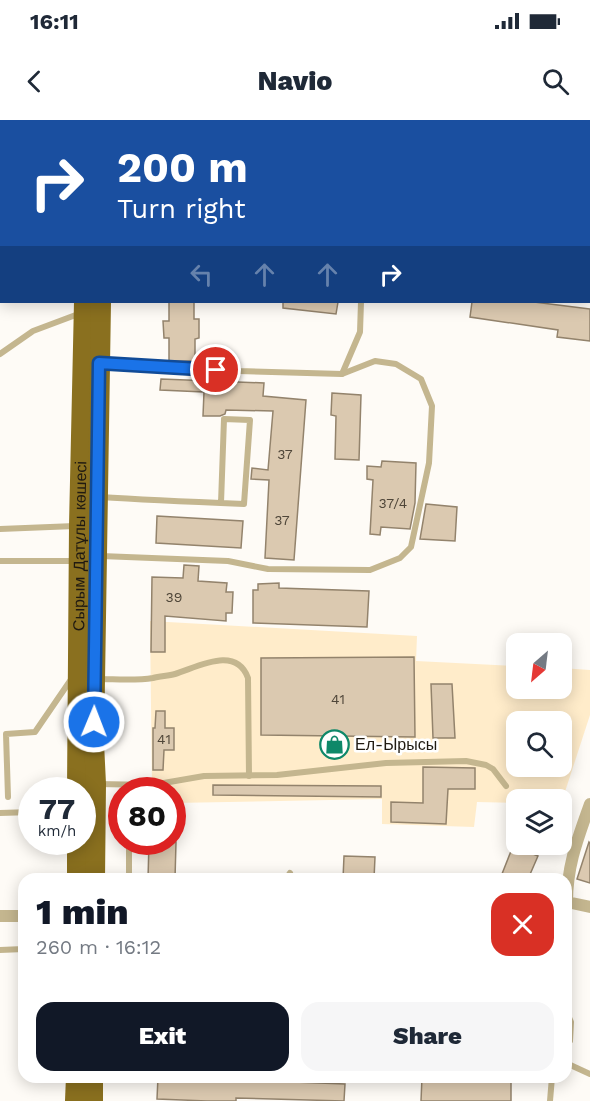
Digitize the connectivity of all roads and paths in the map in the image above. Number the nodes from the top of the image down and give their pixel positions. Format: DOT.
graph roads {
  1 [pos="361,303"];
  2 [pos="90,305"];
  3 [pos="0,354"];
  4 [pos="99,363"];
  5 [pos="342,374"];
  6 [pos="98,497"];
  7 [pos="221,503"];
  8 [pos="79,526"];
  9 [pos="0,529"];
  10 [pos="88,559"];
  11 [pos="0,561"];
  12 [pos="87,675"];
  13 [pos="249,776"];
  14 [pos="85,777"];
  15 [pos="96,786"];
  16 [pos="506,786"];
  17 [pos="8,797"];
  18 [pos="590,804"];
  19 [pos="18,812"];
  20 [pos="0,813"];
  21 [pos="77,855"];
  22 [pos="92,855"];
  23 [pos="129,855"];
  24 [pos="77,873"];
  25 [pos="94,873"];
  26 [pos="129,873"];
  27 [pos="568,873"];
  28 [pos="572,904"];
  29 [pos="590,908"];
  30 [pos="0,916"];
  31 [pos="18,916"];
  32 [pos="18,949"];
  33 [pos="0,950"];
  34 [pos="572,1066"];
  35 [pos="590,1074"];
  36 [pos="75,1083"];
  37 [pos="93,1083"];
  38 [pos="552,1083"];
  39 [pos="75,1101"];
  40 [pos="93,1101"];
  41 [pos="550,1101"];
  1 -- 5 [label="lane"];
  2 -- 3 [label="lane"];
  2 -- 4 [label="highway, Сырым Датұлы көшесі"];
  2 -- 8 [label="highway, Сырым Датұлы көшесі"];
  4 -- 5 [label="lane"];
  4 -- 6 [label="highway, Сырым Датұлы көшесі"];
  5 -- 10 [label="lane"];
  6 -- 7 [label="lane"];
  6 -- 10 [label="highway, Сырым Датұлы көшесі"];
  7 -- 7 [label="lane"];
  8 -- 9 [label="lane"];
  8 -- 10 [label="highway, Сырым Датұлы көшесі"];
  10 -- 11 [label="lane"];
  10 -- 12 [label="highway, Сырым Датұлы көшесі"];
  12 -- 13 [label="lane"];
  12 -- 14 [label="highway, Сырым Датұлы көшесі"];
  12 -- 17 [label="lane"];
  13 -- 15 [label="lane"];
  13 -- 16 [label="lane"];
  18 -- 27 [label="street"];
  19 -- 20 [label="lane"];
  21 -- 24 [label="highway"];
  22 -- 25 [label="highway, Сырым Датұлы көшесі"];
  23 -- 26 [label="lane"];
  28 -- 29 [label="street"];
  30 -- 31 [label="street"];
  32 -- 33 [label="lane"];
  34 -- 35 [label="lane"];
  36 -- 39 [label="highway"];
  37 -- 40 [label="highway"];
  38 -- 41 [label="lane"];
}
